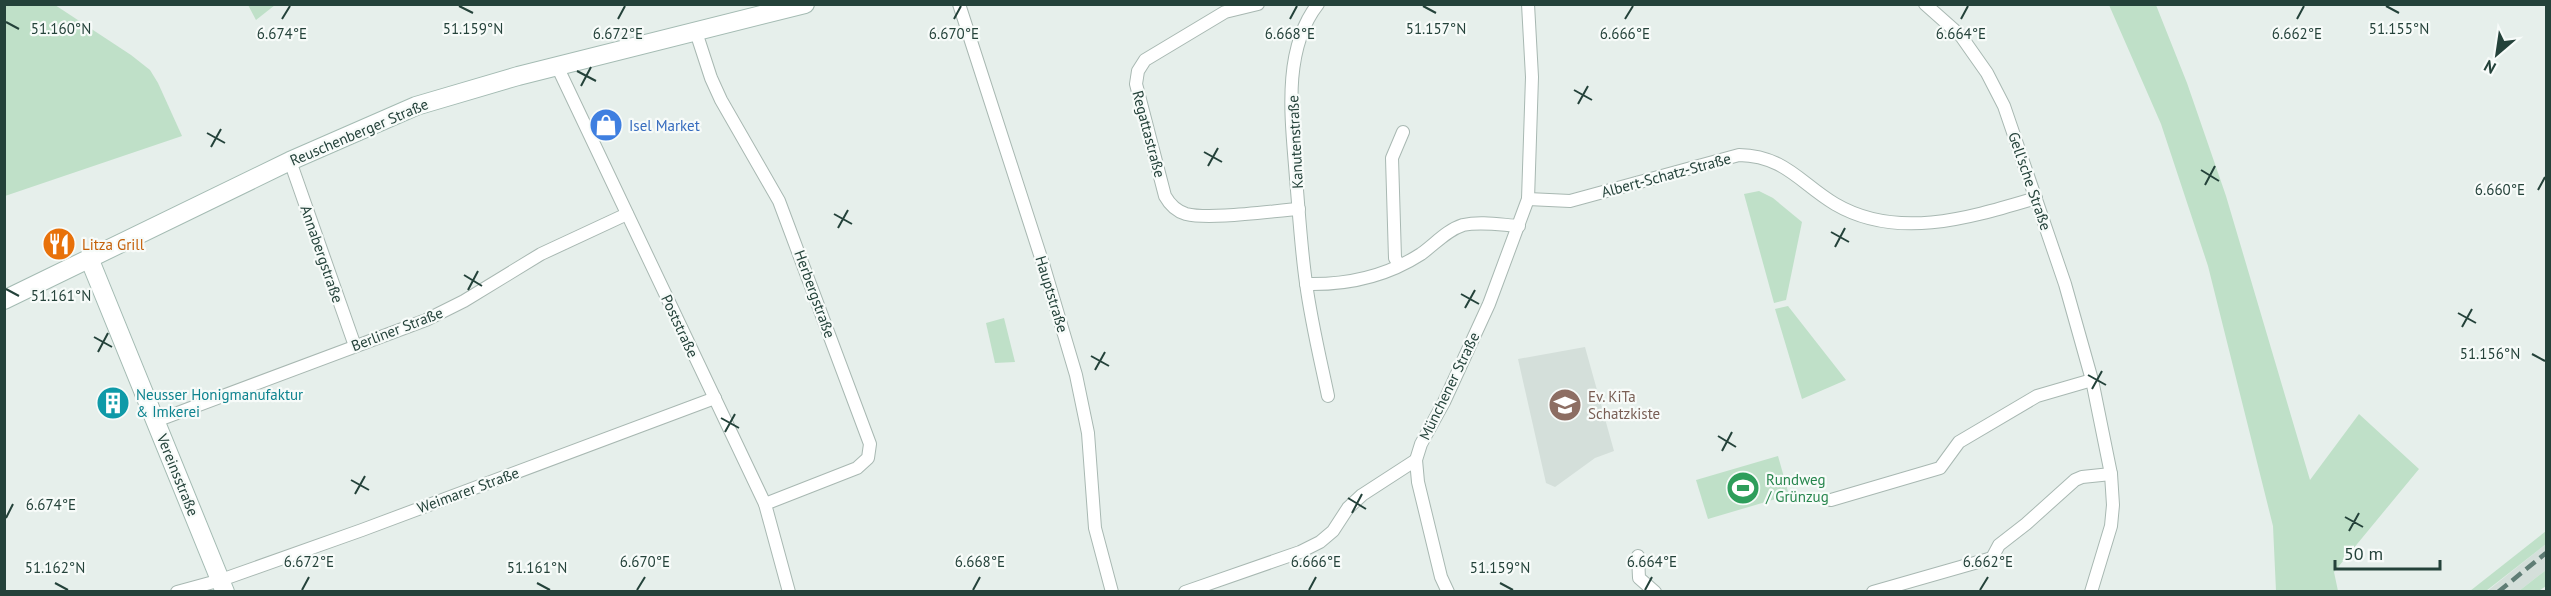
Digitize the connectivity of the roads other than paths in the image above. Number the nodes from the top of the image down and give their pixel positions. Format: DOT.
graph roads {
  1 [pos="806,4"];
  2 [pos="959,4"];
  3 [pos="1258,4"];
  4 [pos="1528,4"];
  5 [pos="1925,4"];
  6 [pos="1312,6"];
  7 [pos="696,32"];
  8 [pos="557,66"];
  9 [pos="1403,132"];
  10 [pos="290,161"];
  11 [pos="2036,198"];
  12 [pos="1528,199"];
  13 [pos="1299,209"];
  14 [pos="627,214"];
  15 [pos="1519,226"];
  16 [pos="89,258"];
  17 [pos="1399,265"];
  18 [pos="1306,284"];
  19 [pos="4,300"];
  20 [pos="355,346"];
  21 [pos="2092,380"];
  22 [pos="1328,396"];
  23 [pos="715,398"];
  24 [pos="156,421"];
  25 [pos="1416,460"];
  26 [pos="2111,474"];
  27 [pos="1831,501"];
  28 [pos="765,504"];
  29 [pos="1638,556"];
  30 [pos="223,586"];
  31 [pos="177,591"];
  32 [pos="789,591"];
  33 [pos="1112,591"];
  34 [pos="1185,591"];
  35 [pos="1448,591"];
  36 [pos="1655,591"];
  37 [pos="1873,591"];
  38 [pos="2091,591"];
  1 -- 7 [label="main road, Reuschenberger Straße"];
  2 -- 33 [label="street, Hauptstraße"];
  3 -- 13 [label="street, Regattastraße"];
  4 -- 12 [label="street, Münchener Straße"];
  5 -- 11 [label="street, Gell'sche Straße"];
  6 -- 13 [label="street, Kanutenstraße"];
  7 -- 8 [label="main road, Reuschenberger Straße"];
  7 -- 28 [label="street, Herbergstraße"];
  8 -- 10 [label="main road, Reuschenberger Straße"];
  8 -- 14 [label="street, Poststraße"];
  9 -- 17 [label="street"];
  10 -- 16 [label="main road, Reuschenberger Straße"];
  10 -- 20 [label="street, Annabergstraße"];
  11 -- 12 [label="street, Albert-Schatz-Straße"];
  11 -- 21 [label="street, Gell'sche Straße"];
  12 -- 15 [label="street, Münchener Straße"];
  13 -- 18 [label="street, Kanutenstraße"];
  14 -- 20 [label="street, Berliner Straße"];
  14 -- 23 [label="street, Poststraße"];
  15 -- 17 [label="street"];
  15 -- 25 [label="street, Münchener Straße"];
  16 -- 19 [label="main road, Reuschenberger Straße"];
  16 -- 24 [label="main road, Vereinsstraße"];
  17 -- 18 [label="street"];
  18 -- 22 [label="street, Kanutenstraße"];
  20 -- 24 [label="street, Berliner Straße"];
  21 -- 26 [label="street, Gell'sche Straße"];
  21 -- 27 [label="street"];
  23 -- 28 [label="street, Poststraße"];
  23 -- 30 [label="street, Weimarer Straße"];
  24 -- 30 [label="main road, Vereinsstraße"];
  25 -- 34 [label="street"];
  25 -- 35 [label="street, Münchener Straße"];
  26 -- 37 [label="street"];
  26 -- 38 [label="street, Gell'sche Straße"];
  28 -- 32 [label="street, Poststraße"];
  29 -- 36 [label="street"];
  30 -- 31 [label="street, Weimarer Straße"];
}
